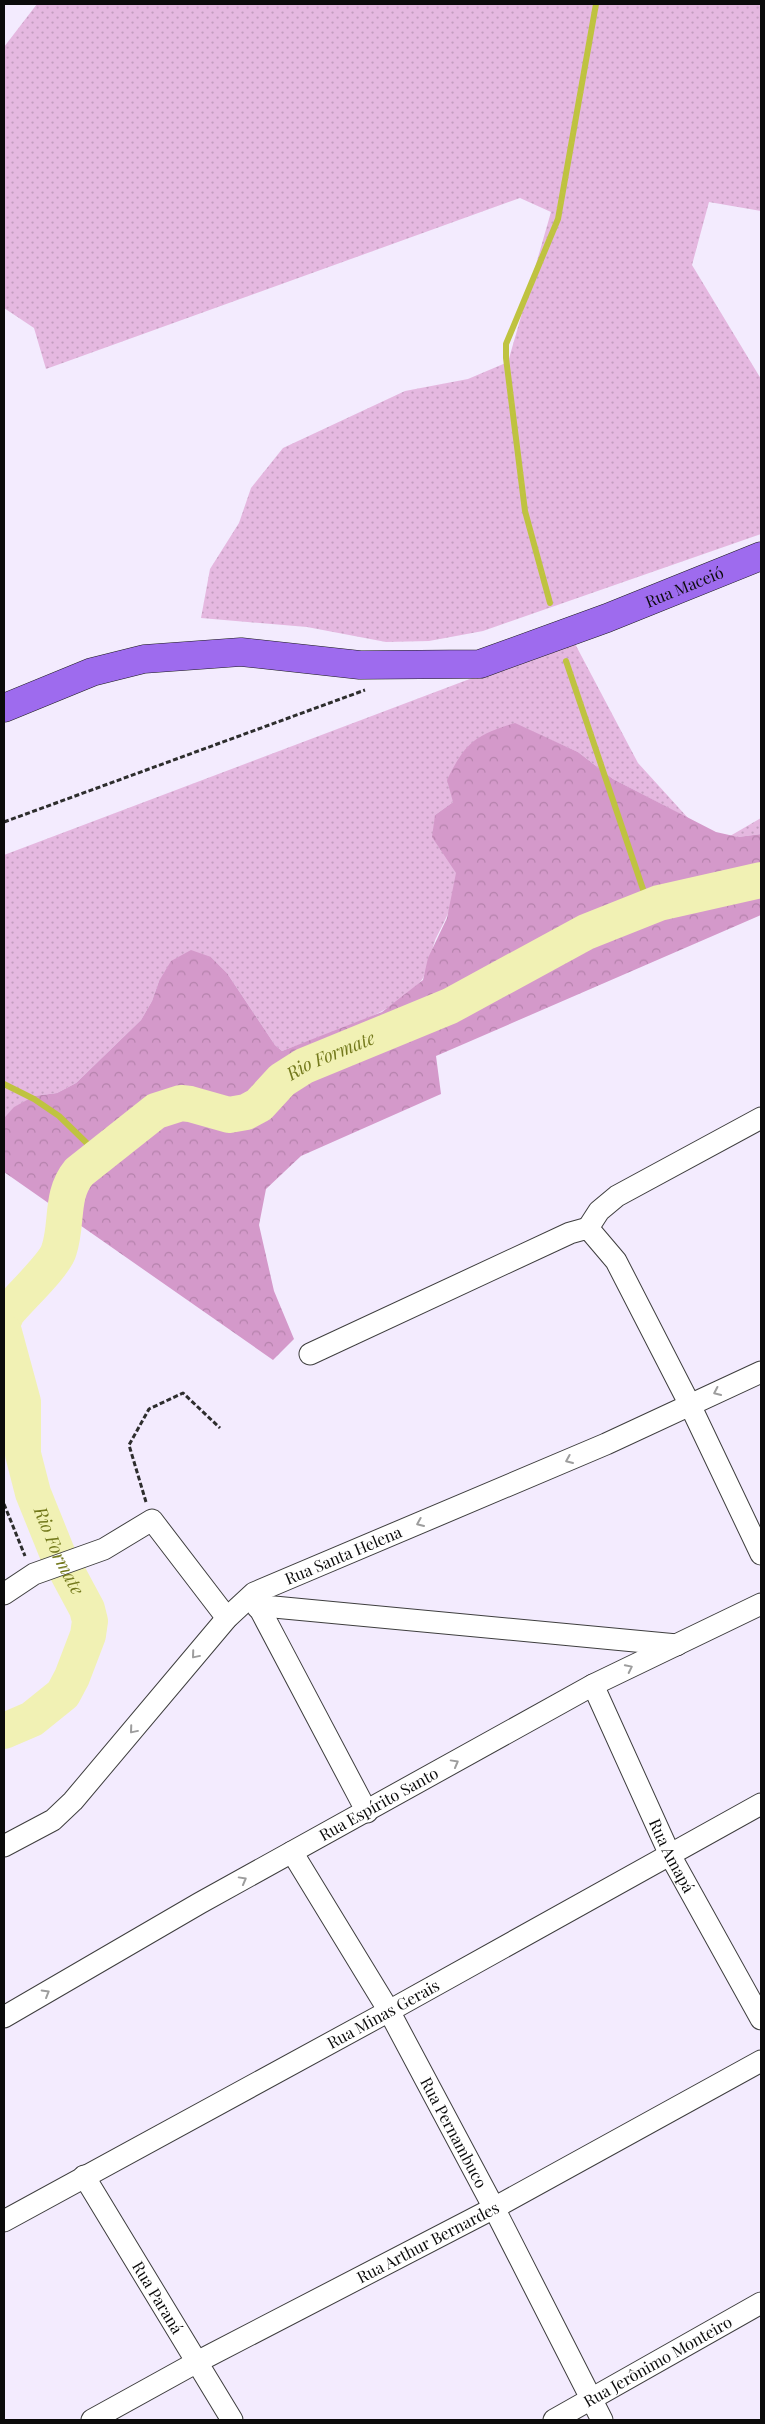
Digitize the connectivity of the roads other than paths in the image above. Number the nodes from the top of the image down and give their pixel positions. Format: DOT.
graph roads {
  1 [pos="761,556"];
  2 [pos="4,708"];
  3 [pos="761,1118"];
  4 [pos="588,1228"];
  5 [pos="310,1354"];
  6 [pos="761,1372"];
  7 [pos="690,1405"];
  8 [pos="761,1554"];
  9 [pos="4,1594"];
  10 [pos="255,1601"];
  11 [pos="761,1604"];
  12 [pos="227,1618"];
  13 [pos="677,1645"];
  14 [pos="593,1685"];
  15 [pos="761,1804"];
  16 [pos="367,1812"];
  17 [pos="4,1846"];
  18 [pos="292,1852"];
  19 [pos="670,1855"];
  20 [pos="388,2011"];
  21 [pos="4,2017"];
  22 [pos="761,2019"];
  23 [pos="761,2061"];
  24 [pos="84,2176"];
  25 [pos="494,2208"];
  26 [pos="4,2221"];
  27 [pos="761,2303"];
  28 [pos="197,2362"];
  29 [pos="591,2400"];
  30 [pos="92,2420"];
  31 [pos="232,2420"];
  32 [pos="554,2420"];
  33 [pos="602,2420"];
  1 -- 2 [label="main road, Rua Maceió"];
  3 -- 4 [label="street"];
  4 -- 5 [label="street"];
  4 -- 7 [label="street"];
  6 -- 7 [label="street, Rua Santa Helena, one-way"];
  7 -- 8 [label="street"];
  7 -- 10 [label="street, Rua Santa Helena, one-way"];
  9 -- 12 [label="street"];
  10 -- 12 [label="street, Rua Santa Helena"];
  10 -- 13 [label="street"];
  10 -- 16 [label="street"];
  11 -- 13 [label="street, Rua Espírito Santo"];
  12 -- 17 [label="street, Rua Santa Helena, one-way"];
  14 -- 13 [label="street, Rua Espírito Santo, one-way"];
  16 -- 14 [label="street, Rua Espírito Santo, one-way"];
  14 -- 19 [label="street, Rua Amapá"];
  15 -- 19 [label="street, Rua Minas Gerais"];
  16 -- 18 [label="street, Rua Espírito Santo"];
  18 -- 20 [label="street, Rua Pernambuco"];
  21 -- 18 [label="street, Rua Espírito Santo, one-way"];
  19 -- 20 [label="street, Rua Minas Gerais"];
  19 -- 22 [label="street, Rua Amapá"];
  20 -- 24 [label="street, Rua Minas Gerais"];
  20 -- 25 [label="street, Rua Pernambuco"];
  23 -- 25 [label="street, Rua Arthur Bernardes"];
  24 -- 26 [label="street, Rua Minas Gerais"];
  24 -- 28 [label="street, Rua Paraná"];
  25 -- 28 [label="street, Rua Arthur Bernardes"];
  25 -- 29 [label="street, Rua Pernambuco"];
  27 -- 29 [label="street, Rua Jerônimo Monteiro"];
  28 -- 30 [label="street, Rua Arthur Bernardes"];
  28 -- 31 [label="street, Rua Paraná"];
  29 -- 32 [label="street, Rua Jerônimo Monteiro"];
  29 -- 33 [label="street, Rua Pernambuco"];
}
